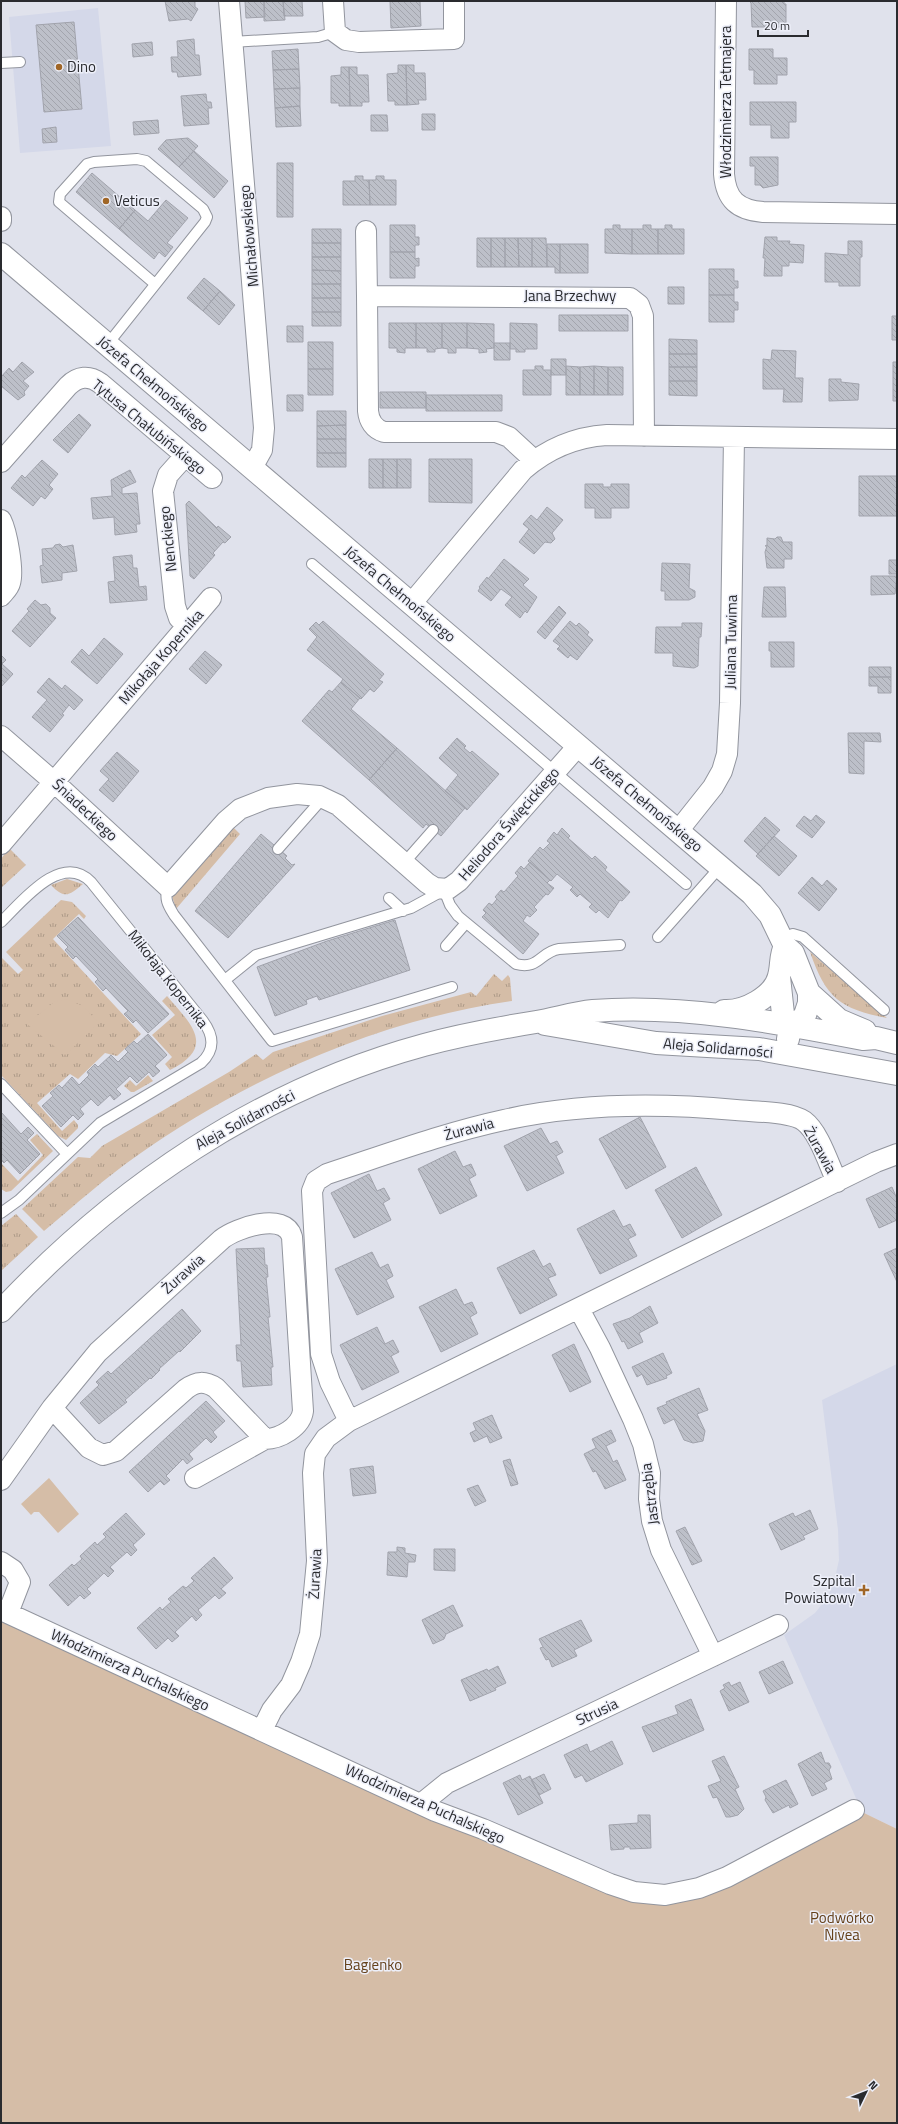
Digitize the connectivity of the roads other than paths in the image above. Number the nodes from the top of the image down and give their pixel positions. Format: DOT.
graph roads {
  1 [pos="229,1"];
  2 [pos="333,1"];
  3 [pos="454,1"];
  4 [pos="726,1"];
  5 [pos="335,32"];
  6 [pos="232,42"];
  7 [pos="20,62"];
  8 [pos="1,63"];
  9 [pos="897,214"];
  10 [pos="1,217"];
  11 [pos="1,221"];
  12 [pos="366,231"];
  13 [pos="1,254"];
  14 [pos="156,284"];
  15 [pos="367,296"];
  16 [pos="107,345"];
  17 [pos="644,436"];
  18 [pos="734,437"];
  19 [pos="897,439"];
  20 [pos="184,456"];
  21 [pos="534,460"];
  22 [pos="1,462"];
  23 [pos="252,468"];
  24 [pos="212,478"];
  25 [pos="1,520"];
  26 [pos="312,564"];
  27 [pos="1,596"];
  28 [pos="211,598"];
  29 [pos="410,604"];
  30 [pos="187,626"];
  31 [pos="1,736"];
  32 [pos="578,746"];
  33 [pos="556,772"];
  34 [pos="54,782"];
  35 [pos="323,798"];
  36 [pos="433,830"];
  37 [pos="678,831"];
  38 [pos="1,844"];
  39 [pos="278,849"];
  40 [pos="404,863"];
  41 [pos="720,867"];
  42 [pos="686,884"];
  43 [pos="168,887"];
  44 [pos="444,890"];
  45 [pos="389,898"];
  46 [pos="403,911"];
  47 [pos="1,922"];
  48 [pos="466,923"];
  49 [pos="658,937"];
  50 [pos="784,942"];
  51 [pos="620,945"];
  52 [pos="446,946"];
  53 [pos="779,977"];
  54 [pos="225,980"];
  55 [pos="452,987"];
  56 [pos="809,993"];
  57 [pos="884,1010"];
  58 [pos="697,1014"];
  59 [pos="538,1022"];
  60 [pos="790,1027"];
  61 [pos="876,1038"];
  62 [pos="897,1043"];
  63 [pos="785,1054"];
  64 [pos="897,1074"];
  65 [pos="1,1084"];
  66 [pos="67,1154"];
  67 [pos="897,1154"];
  68 [pos="837,1182"];
  69 [pos="1,1213"];
  70 [pos="579,1308"];
  71 [pos="1,1311"];
  72 [pos="52,1408"];
  73 [pos="350,1421"];
  74 [pos="265,1439"];
  75 [pos="195,1478"];
  76 [pos="1,1480"];
  77 [pos="1,1562"];
  78 [pos="4,1612"];
  79 [pos="778,1625"];
  80 [pos="713,1656"];
  81 [pos="262,1730"];
  82 [pos="421,1804"];
  83 [pos="854,1810"];
  1 -- 6 [label="street, Michałowskiego"];
  2 -- 5 [label="street"];
  3 -- 5 [label="street"];
  4 -- 9 [label="street, Włodzimierza Tetmajera"];
  5 -- 6 [label="lane"];
  6 -- 23 [label="street, Michałowskiego"];
  7 -- 8 [label="lane"];
  10 -- 11 [label="street"];
  12 -- 15 [label="street"];
  13 -- 16 [label="street, Józefa Chełmońskiego"];
  14 -- 14 [label="lane"];
  14 -- 16 [label="lane"];
  15 -- 17 [label="street, Jana Brzechwy"];
  15 -- 21 [label="street"];
  16 -- 23 [label="street, Józefa Chełmońskiego"];
  17 -- 18 [label="street"];
  17 -- 21 [label="street"];
  18 -- 19 [label="street"];
  18 -- 37 [label="street, Juliana Tuwima"];
  20 -- 22 [label="street, Tytusa Chałubińskiego"];
  20 -- 24 [label="street, Tytusa Chałubińskiego"];
  20 -- 30 [label="street, Nenckiego"];
  21 -- 29 [label="street"];
  23 -- 29 [label="street, Józefa Chełmońskiego"];
  25 -- 27 [label="street"];
  26 -- 33 [label="lane"];
  28 -- 30 [label="street, Mikołaja Kopernika"];
  29 -- 32 [label="street, Józefa Chełmońskiego"];
  30 -- 34 [label="street, Mikołaja Kopernika"];
  31 -- 34 [label="street, Śniadeckiego"];
  32 -- 33 [label="street, Heliodora Święcickiego"];
  32 -- 37 [label="street, Józefa Chełmońskiego"];
  33 -- 42 [label="lane"];
  33 -- 44 [label="street, Heliodora Święcickiego"];
  34 -- 38 [label="street, Mikołaja Kopernika"];
  34 -- 43 [label="street, Śniadeckiego"];
  35 -- 39 [label="lane"];
  35 -- 40 [label="street, Heliodora Święcickiego"];
  35 -- 43 [label="street, Heliodora Święcickiego"];
  36 -- 40 [label="lane"];
  37 -- 41 [label="street, Józefa Chełmońskiego"];
  40 -- 44 [label="street, Heliodora Święcickiego"];
  41 -- 49 [label="lane"];
  41 -- 50 [label="street, Józefa Chełmońskiego"];
  43 -- 54 [label="lane"];
  44 -- 46 [label="lane"];
  44 -- 48 [label="lane"];
  45 -- 46 [label="lane"];
  46 -- 54 [label="lane"];
  47 -- 66 [label="lane, Mikołaja Kopernika"];
  48 -- 51 [label="lane"];
  48 -- 52 [label="lane"];
  50 -- 53 [label="street"];
  50 -- 56 [label="street, Józefa Chełmońskiego"];
  50 -- 57 [label="lane"];
  53 -- 58 [label="street"];
  53 -- 60 [label="street"];
  54 -- 55 [label="lane"];
  56 -- 60 [label="street, Józefa Chełmońskiego"];
  56 -- 61 [label="street, Józefa Chełmońskiego"];
  58 -- 59 [label="street, Aleja Solidarności"];
  58 -- 60 [label="street, Aleja Solidarności"];
  59 -- 63 [label="street, Aleja Solidarności"];
  59 -- 71 [label="street, Aleja Solidarności"];
  60 -- 61 [label="street, Aleja Solidarności"];
  60 -- 63 [label="street"];
  61 -- 62 [label="street, Aleja Solidarności"];
  63 -- 64 [label="street, Aleja Solidarności"];
  65 -- 66 [label="lane"];
  66 -- 69 [label="lane, Mikołaja Kopernika"];
  67 -- 68 [label="street, Żurawia"];
  68 -- 70 [label="street, Żurawia"];
  68 -- 73 [label="street, Żurawia"];
  70 -- 73 [label="street, Żurawia"];
  70 -- 80 [label="street, Jastrzębia"];
  72 -- 74 [label="street"];
  72 -- 74 [label="street, Żurawia"];
  72 -- 76 [label="street, Żurawia"];
  73 -- 81 [label="street, Żurawia"];
  74 -- 75 [label="street, Żurawia"];
  77 -- 78 [label="street"];
  78 -- 81 [label="street, Włodzimierza Puchalskiego"];
  79 -- 80 [label="street, Strusia"];
  80 -- 82 [label="street, Strusia"];
  81 -- 82 [label="street, Włodzimierza Puchalskiego"];
  82 -- 83 [label="street, Włodzimierza Puchalskiego"];
}
